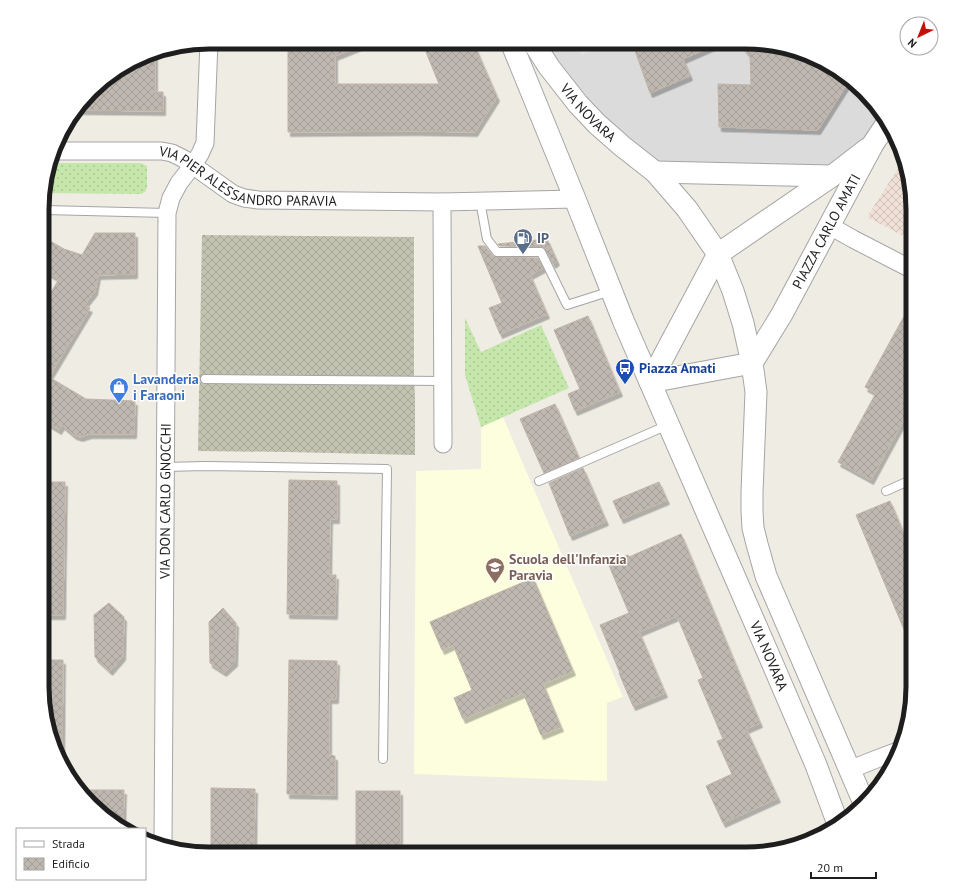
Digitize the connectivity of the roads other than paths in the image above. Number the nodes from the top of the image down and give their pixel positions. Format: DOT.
graph roads {
  1 [pos="209,49"];
  2 [pos="514,49"];
  3 [pos="537,49"];
  4 [pos="884,127"];
  5 [pos="873,144"];
  6 [pos="60,150"];
  7 [pos="192,165"];
  8 [pos="655,172"];
  9 [pos="832,176"];
  10 [pos="575,199"];
  11 [pos="480,201"];
  12 [pos="442,202"];
  13 [pos="49,210"];
  14 [pos="166,213"];
  15 [pos="830,226"];
  16 [pos="718,254"];
  17 [pos="906,266"];
  18 [pos="612,290"];
  19 [pos="752,363"];
  20 [pos="206,379"];
  21 [pos="443,381"];
  22 [pos="650,382"];
  23 [pos="669,425"];
  24 [pos="443,444"];
  25 [pos="165,467"];
  26 [pos="539,481"];
  27 [pos="906,482"];
  28 [pos="886,491"];
  29 [pos="892,754"];
  30 [pos="383,759"];
  31 [pos="849,770"];
  32 [pos="862,798"];
  33 [pos="836,819"];
  34 [pos="163,841"];
  1 -- 7 [label="street, VIA DON CARLO GNOCCHI"];
  2 -- 10 [label="street"];
  3 -- 8 [label="street, VIA NOVARA"];
  4 -- 5 [label="street"];
  5 -- 9 [label="street, PIAZZA CARLO AMATI"];
  5 -- 15 [label="street, PIAZZA CARLO AMATI"];
  6 -- 7 [label="street, VIA PIER ALESSANDRO PARAVIA"];
  7 -- 12 [label="street, VIA PIER ALESSANDRO PARAVIA"];
  7 -- 14 [label="street, VIA DON CARLO GNOCCHI"];
  8 -- 9 [label="street, PIAZZA CARLO AMATI"];
  8 -- 16 [label="street"];
  9 -- 16 [label="street, PIAZZA CARLO AMATI"];
  10 -- 11 [label="street, VIA PIER ALESSANDRO PARAVIA"];
  10 -- 18 [label="street"];
  11 -- 12 [label="street, VIA PIER ALESSANDRO PARAVIA"];
  11 -- 18 [label="lane"];
  12 -- 21 [label="street"];
  13 -- 14 [label="lane"];
  14 -- 25 [label="street, VIA DON CARLO GNOCCHI"];
  15 -- 17 [label="street"];
  15 -- 19 [label="street, PIAZZA CARLO AMATI"];
  16 -- 19 [label="street"];
  16 -- 22 [label="street, PIAZZA CARLO AMATI"];
  18 -- 22 [label="street"];
  19 -- 22 [label="street"];
  19 -- 31 [label="street, VIA NOVARA"];
  20 -- 21 [label="lane"];
  21 -- 24 [label="street"];
  22 -- 23 [label="street"];
  23 -- 26 [label="lane"];
  23 -- 33 [label="street, VIA NOVARA"];
  25 -- 30 [label="lane"];
  25 -- 34 [label="street, VIA DON CARLO GNOCCHI"];
  27 -- 28 [label="lane"];
  29 -- 31 [label="street"];
  31 -- 32 [label="street, VIA NOVARA"];
}
